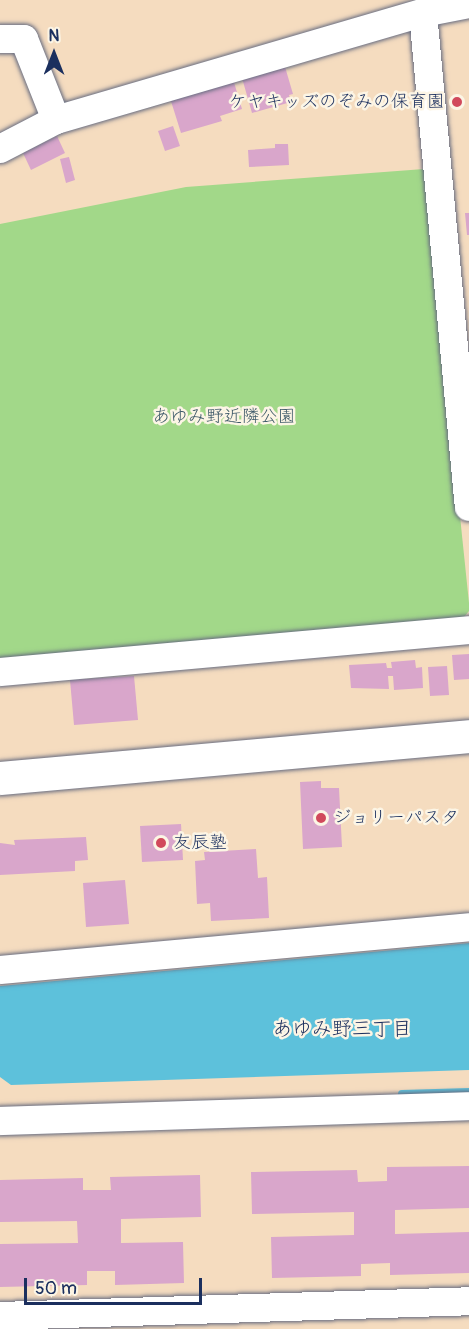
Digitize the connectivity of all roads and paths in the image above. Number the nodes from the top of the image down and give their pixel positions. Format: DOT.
graph roads {
  1 [pos="469,4"];
  2 [pos="423,13"];
  3 [pos="0,39"];
  4 [pos="56,120"];
  5 [pos="0,149"];
  6 [pos="469,507"];
  7 [pos="469,630"];
  8 [pos="0,672"];
  9 [pos="469,736"];
  10 [pos="0,778"];
  11 [pos="469,927"];
  12 [pos="0,970"];
  13 [pos="469,1106"];
  14 [pos="0,1120"];
  15 [pos="469,1301"];
  16 [pos="0,1316"];
  17 [pos="232,1319"];
  1 -- 2 [label="street"];
  2 -- 4 [label="street"];
  2 -- 6 [label="street"];
  3 -- 4 [label="street"];
  4 -- 5 [label="street"];
  7 -- 8 [label="street"];
  9 -- 10 [label="street"];
  11 -- 12 [label="street"];
  13 -- 14 [label="street"];
  15 -- 17 [label="street"];
  16 -- 17 [label="street"];
}
